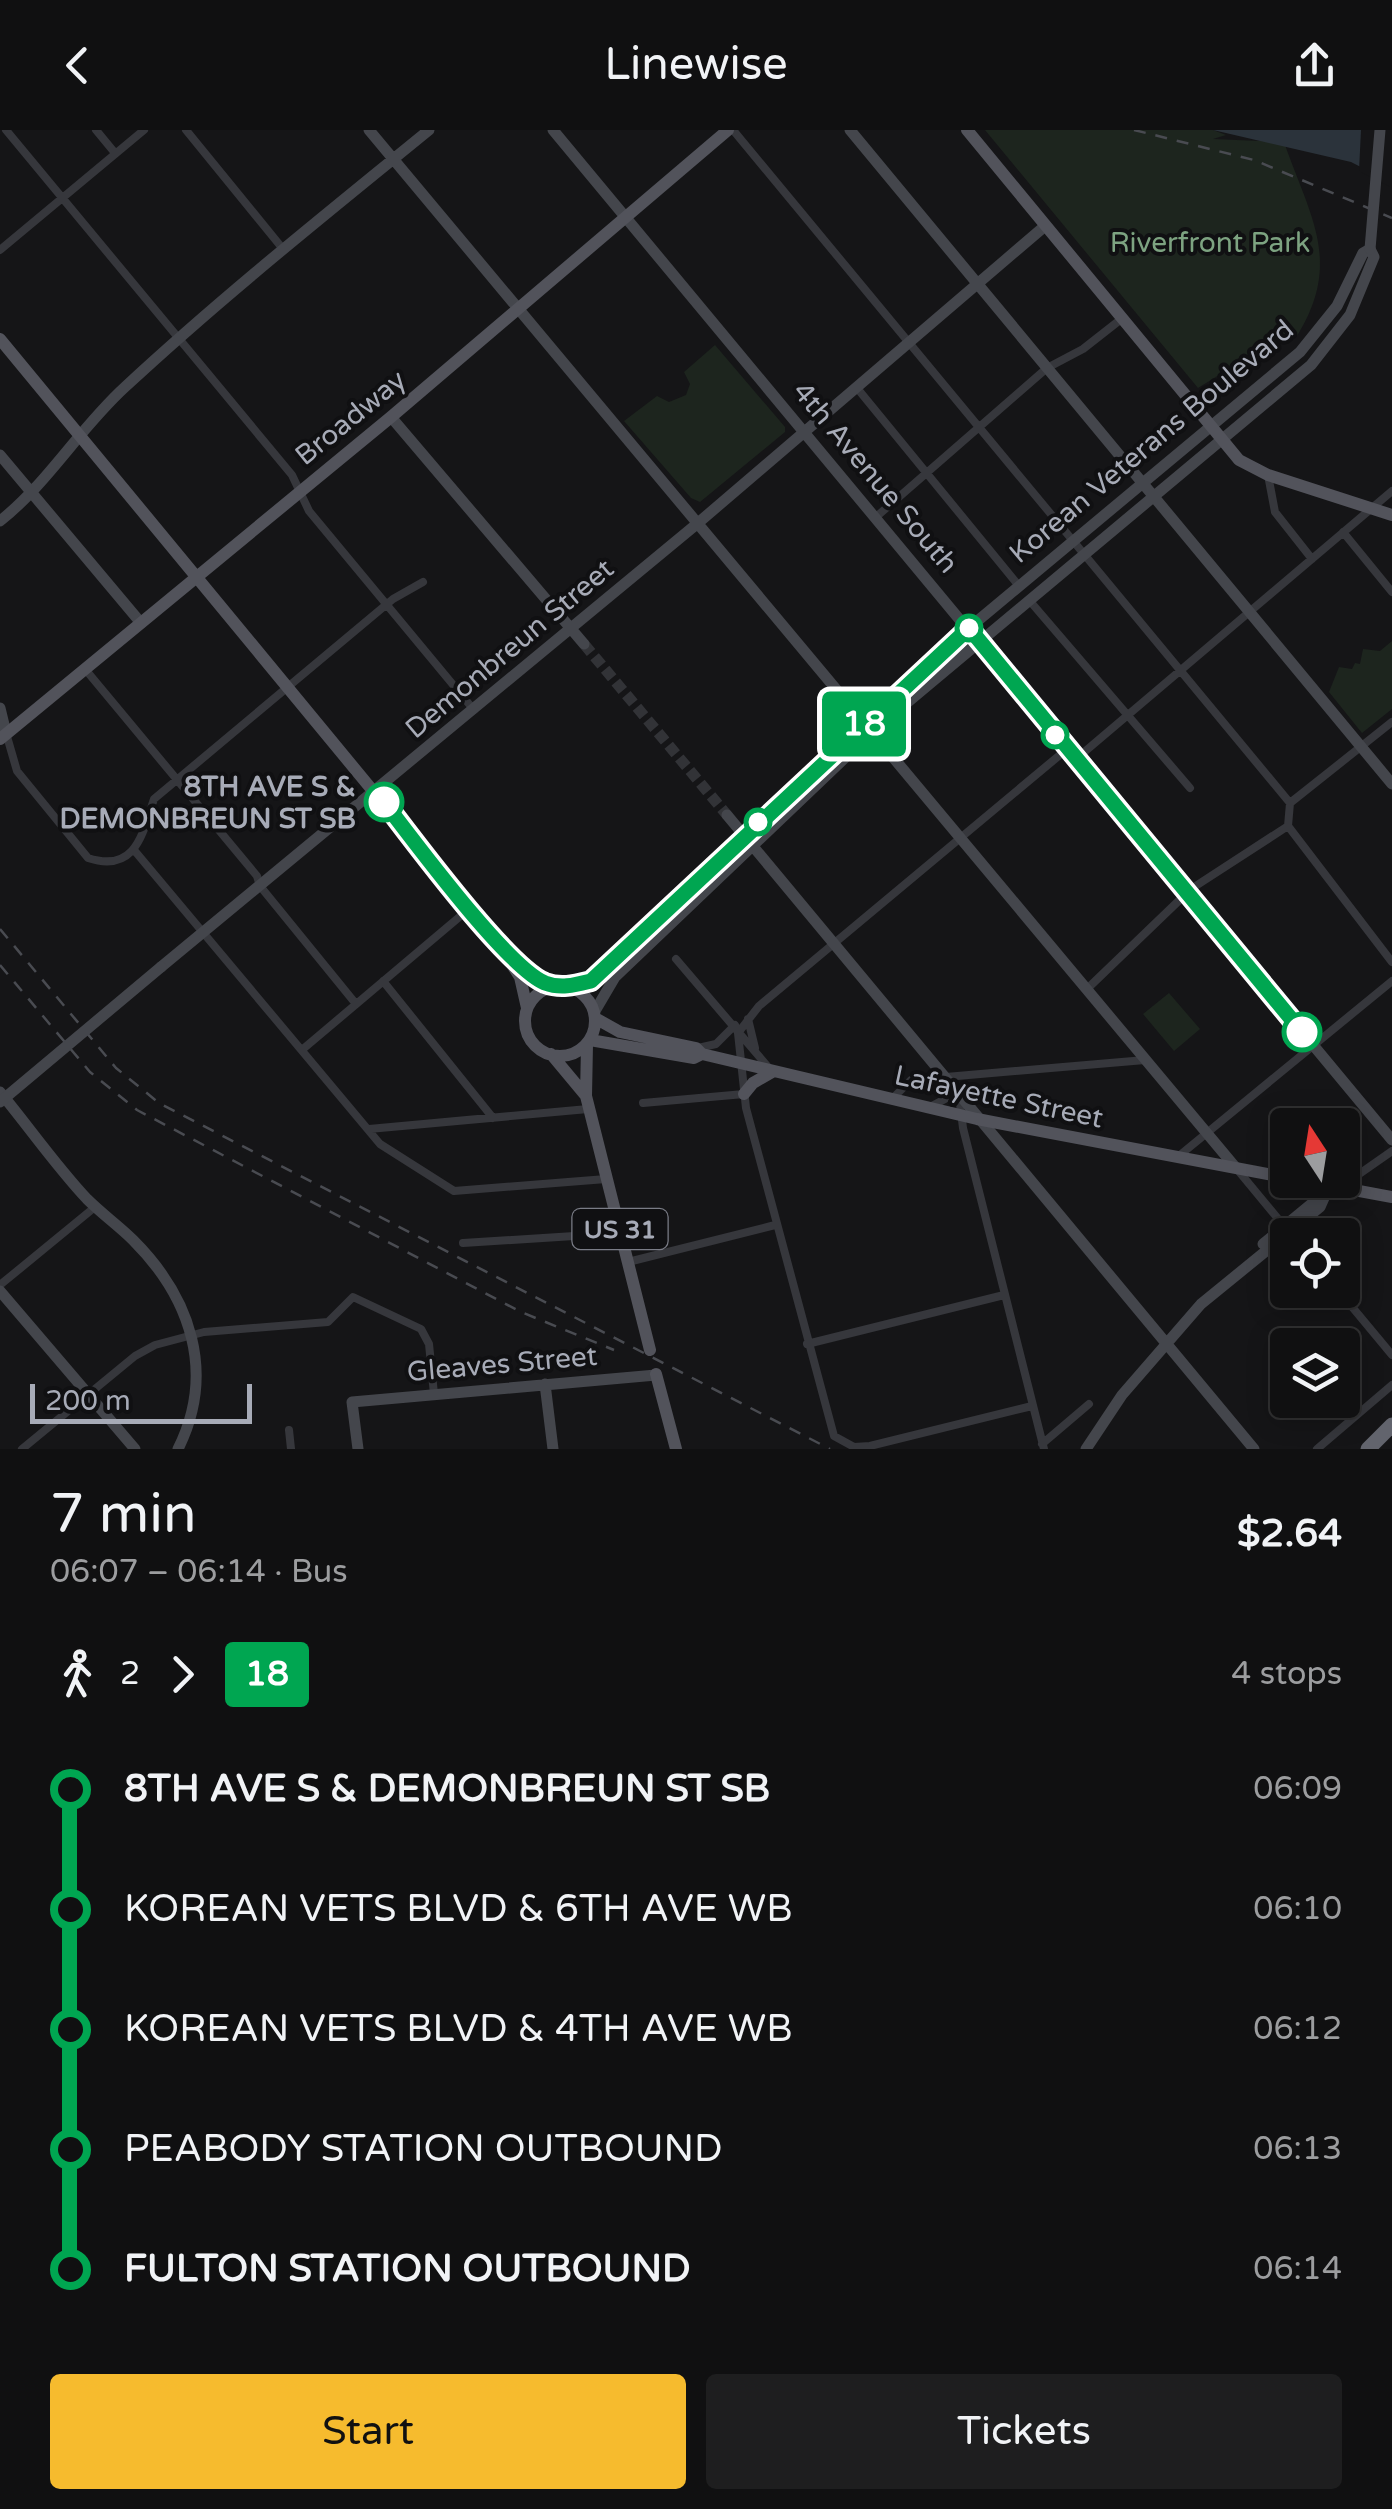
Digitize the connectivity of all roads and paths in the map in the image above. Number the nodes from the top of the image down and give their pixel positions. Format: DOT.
graph roads {
  1 [pos="6,130"];
  2 [pos="96,130"];
  3 [pos="144,130"];
  4 [pos="186,130"];
  5 [pos="369,130"];
  6 [pos="429,130"];
  7 [pos="553,130"];
  8 [pos="730,130"];
  9 [pos="850,130"];
  10 [pos="967,130"];
  11 [pos="1380,130"];
  12 [pos="116,153"];
  13 [pos="393,160"];
  14 [pos="63,198"];
  15 [pos="625,216"];
  16 [pos="1045,226"];
  17 [pos="283,249"];
  18 [pos="1370,249"];
  19 [pos="0,250"];
  20 [pos="977,284"];
  21 [pos="518,308"];
  22 [pos="1120,320"];
  23 [pos="0,339"];
  24 [pos="180,339"];
  25 [pos="910,342"];
  26 [pos="1046,368"];
  27 [pos="857,388"];
  28 [pos="391,417"];
  29 [pos="979,426"];
  30 [pos="1211,427"];
  31 [pos="79,431"];
  32 [pos="806,432"];
  33 [pos="1221,440"];
  34 [pos="0,455"];
  35 [pos="928,475"];
  36 [pos="1268,475"];
  37 [pos="1142,483"];
  38 [pos="298,491"];
  39 [pos="1392,491"];
  40 [pos="33,494"];
  41 [pos="1154,498"];
  42 [pos="1371,508"];
  43 [pos="1392,515"];
  44 [pos="876,517"];
  45 [pos="0,522"];
  46 [pos="698,524"];
  47 [pos="1343,532"];
  48 [pos="1074,540"];
  49 [pos="1085,554"];
  50 [pos="1312,558"];
  51 [pos="198,575"];
  52 [pos="423,582"];
  53 [pos="1019,586"];
  54 [pos="1392,592"];
  55 [pos="1029,600"];
  56 [pos="386,605"];
  57 [pos="1250,613"];
  58 [pos="141,623"];
  59 [pos="571,628"];
  60 [pos="969,628"];
  61 [pos="978,640"];
  62 [pos="584,644"];
  63 [pos="85,669"];
  64 [pos="1182,670"];
  65 [pos="289,686"];
  66 [pos="0,708"];
  67 [pos="474,710"];
  68 [pos="1128,715"];
  69 [pos="1392,722"];
  70 [pos="868,728"];
  71 [pos="3,736"];
  72 [pos="1361,747"];
  73 [pos="1072,754"];
  74 [pos="178,779"];
  75 [pos="1392,784"];
  76 [pos="1190,788"];
  77 [pos="375,792"];
  78 [pos="1290,803"];
  79 [pos="727,815"];
  80 [pos="1288,826"];
  81 [pos="744,836"];
  82 [pos="960,838"];
  83 [pos="754,848"];
  84 [pos="134,850"];
  85 [pos="260,886"];
  86 [pos="1186,894"];
  87 [pos="470,908"];
  88 [pos="203,932"];
  89 [pos="496,940"];
  90 [pos="833,943"];
  91 [pos="676,960"];
  92 [pos="1392,962"];
  93 [pos="382,981"];
  94 [pos="1392,981"];
  95 [pos="562,986"];
  96 [pos="1087,989"];
  97 [pos="356,1004"];
  98 [pos="527,1008"];
  99 [pos="595,1014"];
  100 [pos="748,1019"];
  101 [pos="734,1030"];
  102 [pos="589,1042"];
  103 [pos="1314,1046"];
  104 [pos="303,1049"];
  105 [pos="699,1051"];
  106 [pos="756,1052"];
  107 [pos="551,1054"];
  108 [pos="1146,1060"];
  109 [pos="740,1064"];
  110 [pos="772,1072"];
  111 [pos="946,1080"];
  112 [pos="0,1092"];
  113 [pos="744,1094"];
  114 [pos="960,1096"];
  115 [pos="890,1100"];
  116 [pos="0,1102"];
  117 [pos="587,1102"];
  118 [pos="643,1103"];
  119 [pos="926,1108"];
  120 [pos="960,1116"];
  121 [pos="493,1118"];
  122 [pos="980,1120"];
  123 [pos="369,1129"];
  124 [pos="1206,1132"];
  125 [pos="1392,1140"];
  126 [pos="1392,1152"];
  127 [pos="1177,1157"];
  128 [pos="1236,1168"];
  129 [pos="1360,1174"];
  130 [pos="1270,1175"];
  131 [pos="606,1179"];
  132 [pos="1360,1190"];
  133 [pos="1392,1196"];
  134 [pos="1324,1198"];
  135 [pos="95,1207"];
  136 [pos="1277,1218"];
  137 [pos="1302,1218"];
  138 [pos="775,1225"];
  139 [pos="621,1234"];
  140 [pos="463,1244"];
  141 [pos="1270,1246"];
  142 [pos="628,1262"];
  143 [pos="0,1288"];
  144 [pos="1004,1296"];
  145 [pos="1353,1308"];
  146 [pos="192,1335"];
  147 [pos="807,1344"];
  148 [pos="1166,1344"];
  149 [pos="650,1350"];
  150 [pos="1392,1356"];
  151 [pos="656,1375"];
  152 [pos="545,1384"];
  153 [pos="1392,1385"];
  154 [pos="434,1394"];
  155 [pos="87,1395"];
  156 [pos="1089,1404"];
  157 [pos="1032,1406"];
  158 [pos="1392,1425"];
  159 [pos="289,1430"];
  160 [pos="1392,1439"];
  161 [pos="1043,1446"];
  162 [pos="22,1449"];
  163 [pos="135,1449"];
  164 [pos="178,1449"];
  165 [pos="291,1449"];
  166 [pos="358,1449"];
  167 [pos="553,1449"];
  168 [pos="676,1449"];
  169 [pos="1086,1449"];
  170 [pos="1254,1449"];
  171 [pos="1316,1449"];
  172 [pos="1368,1449"];
  173 [pos="1380,1449"];
  1 -- 14 [label="street"];
  2 -- 12 [label="street"];
  3 -- 12 [label="street"];
  4 -- 17 [label="street"];
  5 -- 13 [label="street"];
  6 -- 13 [label="street"];
  7 -- 15 [label="street, 4th Avenue South"];
  8 -- 15 [label="main road, Broadway"];
  8 -- 25 [label="street"];
  9 -- 20 [label="street"];
  10 -- 16 [label="main road"];
  11 -- 18 [label="street, bridge"];
  12 -- 14 [label="street"];
  13 -- 17 [label="street"];
  13 -- 21 [label="street"];
  14 -- 19 [label="street"];
  14 -- 24 [label="street"];
  15 -- 21 [label="main road, Broadway"];
  15 -- 32 [label="street, 4th Avenue South"];
  16 -- 20 [label="street, Demonbreun Street"];
  16 -- 22 [label="main road"];
  17 -- 24 [label="street"];
  18 -- 30 [label="street, Korean Veterans Boulevard"];
  18 -- 33 [label="street, Korean Veterans Boulevard"];
  20 -- 25 [label="street, Demonbreun Street"];
  20 -- 26 [label="street"];
  21 -- 28 [label="main road, Broadway"];
  21 -- 46 [label="street"];
  22 -- 26 [label="street"];
  22 -- 30 [label="main road"];
  23 -- 31 [label="main road, US 31"];
  24 -- 31 [label="street"];
  24 -- 38 [label="street"];
  25 -- 27 [label="street, Demonbreun Street"];
  25 -- 29 [label="street"];
  26 -- 29 [label="street"];
  26 -- 37 [label="street"];
  27 -- 32 [label="street, Demonbreun Street"];
  27 -- 35 [label="street"];
  28 -- 38 [label="main road, Broadway"];
  28 -- 59 [label="street"];
  29 -- 35 [label="street"];
  29 -- 48 [label="street"];
  30 -- 33 [label="main road"];
  30 -- 37 [label="street, Korean Veterans Boulevard"];
  31 -- 40 [label="street"];
  31 -- 51 [label="main road, US 31"];
  32 -- 44 [label="street, 4th Avenue South"];
  32 -- 46 [label="street, Demonbreun Street"];
  33 -- 36 [label="main road"];
  33 -- 41 [label="street, Korean Veterans Boulevard"];
  34 -- 40 [label="street"];
  35 -- 44 [label="street"];
  35 -- 53 [label="street"];
  36 -- 42 [label="main road"];
  36 -- 50 [label="street"];
  37 -- 41 [label="street"];
  37 -- 48 [label="street, Korean Veterans Boulevard"];
  38 -- 51 [label="main road, Broadway"];
  38 -- 56 [label="street"];
  39 -- 42 [label="street"];
  40 -- 45 [label="street"];
  40 -- 58 [label="street"];
  41 -- 49 [label="street, Korean Veterans Boulevard"];
  41 -- 57 [label="street"];
  42 -- 43 [label="main road"];
  42 -- 47 [label="street"];
  44 -- 60 [label="street, 4th Avenue South"];
  46 -- 59 [label="street, Demonbreun Street"];
  46 -- 70 [label="street"];
  47 -- 50 [label="street"];
  47 -- 54 [label="street"];
  48 -- 49 [label="street"];
  48 -- 53 [label="street, Korean Veterans Boulevard"];
  49 -- 55 [label="street, Korean Veterans Boulevard"];
  49 -- 64 [label="street"];
  50 -- 57 [label="street"];
  51 -- 58 [label="main road, Broadway"];
  51 -- 65 [label="main road, US 31"];
  52 -- 56 [label="street"];
  53 -- 60 [label="street, Korean Veterans Boulevard"];
  55 -- 61 [label="street, Korean Veterans Boulevard"];
  55 -- 68 [label="street"];
  56 -- 65 [label="street"];
  56 -- 67 [label="street"];
  57 -- 64 [label="street"];
  57 -- 72 [label="street"];
  58 -- 63 [label="main road, Broadway"];
  59 -- 62 [label="street"];
  59 -- 67 [label="street, Demonbreun Street"];
  60 -- 61 [label="street, 4th Avenue South"];
  60 -- 70 [label="street, Korean Veterans Boulevard"];
  61 -- 70 [label="street, Korean Veterans Boulevard"];
  61 -- 73 [label="street, 4th Avenue South"];
  63 -- 71 [label="main road, Broadway"];
  63 -- 74 [label="street"];
  64 -- 68 [label="street"];
  64 -- 78 [label="street"];
  65 -- 74 [label="street"];
  65 -- 77 [label="main road, US 31"];
  66 -- 71 [label="street"];
  67 -- 77 [label="street, Demonbreun Street"];
  68 -- 73 [label="street"];
  68 -- 76 [label="street"];
  69 -- 72 [label="street"];
  70 -- 81 [label="street, Korean Veterans Boulevard"];
  70 -- 82 [label="street"];
  70 -- 83 [label="street, Korean Veterans Boulevard"];
  71 -- 84 [label="street"];
  72 -- 75 [label="street"];
  72 -- 78 [label="street"];
  73 -- 82 [label="street"];
  73 -- 86 [label="street, 4th Avenue South"];
  74 -- 84 [label="street"];
  74 -- 85 [label="street"];
  77 -- 85 [label="street, Demonbreun Street"];
  77 -- 87 [label="main road, US 31"];
  78 -- 80 [label="street"];
  79 -- 81 [label="street"];
  80 -- 86 [label="street"];
  80 -- 92 [label="street"];
  81 -- 83 [label="street"];
  81 -- 95 [label="street, Korean Veterans Boulevard"];
  82 -- 90 [label="street"];
  82 -- 96 [label="street"];
  83 -- 90 [label="street"];
  83 -- 99 [label="street, Korean Veterans Boulevard"];
  84 -- 88 [label="street"];
  85 -- 88 [label="street, Demonbreun Street"];
  85 -- 97 [label="street"];
  86 -- 96 [label="street"];
  86 -- 103 [label="street, 4th Avenue South"];
  87 -- 89 [label="main road, US 31"];
  87 -- 93 [label="street"];
  88 -- 104 [label="street"];
  88 -- 116 [label="street, Demonbreun Street, bridge"];
  89 -- 95 [label="main road, US 31"];
  89 -- 98 [label="main road, US 31"];
  90 -- 100 [label="street"];
  90 -- 111 [label="street"];
  91 -- 101 [label="street"];
  93 -- 97 [label="street"];
  93 -- 121 [label="street"];
  94 -- 103 [label="street"];
  95 -- 98 [label="main road"];
  95 -- 99 [label="main road, US 31"];
  96 -- 108 [label="street"];
  97 -- 104 [label="street"];
  98 -- 107 [label="main road, US 31"];
  99 -- 102 [label="main road, US 31"];
  99 -- 105 [label="main road, Lafayette Street"];
  100 -- 101 [label="street"];
  100 -- 106 [label="street"];
  101 -- 105 [label="street"];
  101 -- 106 [label="street"];
  101 -- 109 [label="street"];
  102 -- 105 [label="main road, Lafayette Street"];
  102 -- 107 [label="main road"];
  102 -- 117 [label="main road, US 31"];
  103 -- 124 [label="street"];
  103 -- 125 [label="street, 4th Avenue South"];
  104 -- 123 [label="street"];
  105 -- 109 [label="main road, Lafayette Street"];
  106 -- 110 [label="street"];
  107 -- 117 [label="main road, US 31"];
  108 -- 111 [label="street"];
  108 -- 124 [label="street"];
  109 -- 110 [label="main road, Lafayette Street"];
  109 -- 113 [label="street"];
  110 -- 113 [label="main road"];
  110 -- 115 [label="main road, Lafayette Street"];
  111 -- 114 [label="street"];
  111 -- 115 [label="street"];
  111 -- 119 [label="street"];
  112 -- 135 [label="street"];
  113 -- 118 [label="street"];
  113 -- 138 [label="street"];
  114 -- 120 [label="street"];
  114 -- 122 [label="street"];
  115 -- 119 [label="main road, Lafayette Street"];
  117 -- 121 [label="street"];
  117 -- 131 [label="main road, US 31"];
  119 -- 120 [label="main road, Lafayette Street"];
  120 -- 122 [label="main road, Lafayette Street"];
  120 -- 144 [label="street"];
  121 -- 123 [label="street"];
  122 -- 127 [label="main road, Lafayette Street"];
  122 -- 148 [label="street"];
  123 -- 131 [label="street"];
  124 -- 127 [label="street"];
  124 -- 128 [label="street"];
  126 -- 129 [label="street"];
  127 -- 128 [label="main road, Lafayette Street"];
  128 -- 130 [label="main road, Lafayette Street"];
  128 -- 136 [label="street"];
  131 -- 139 [label="main road, US 31"];
  132 -- 133 [label="main road"];
  134 -- 137 [label="street"];
  135 -- 143 [label="street"];
  135 -- 146 [label="street"];
  138 -- 142 [label="street"];
  138 -- 147 [label="street"];
  139 -- 140 [label="street"];
  139 -- 142 [label="main road, US 31"];
  141 -- 148 [label="street"];
  142 -- 149 [label="main road, US 31"];
  143 -- 155 [label="street"];
  144 -- 147 [label="street"];
  144 -- 157 [label="street"];
  145 -- 150 [label="street"];
  146 -- 154 [label="street"];
  146 -- 155 [label="street"];
  146 -- 164 [label="street"];
  147 -- 157 [label="street"];
  148 -- 169 [label="street"];
  148 -- 170 [label="street"];
  151 -- 152 [label="street, Gleaves Street"];
  151 -- 168 [label="main road"];
  152 -- 154 [label="street, Gleaves Street"];
  152 -- 167 [label="street"];
  153 -- 171 [label="street"];
  154 -- 166 [label="street, Gleaves Street"];
  155 -- 162 [label="street"];
  155 -- 163 [label="street"];
  156 -- 161 [label="street"];
  157 -- 161 [label="street"];
  158 -- 172 [label="highway"];
  159 -- 165 [label="street"];
  160 -- 173 [label="highway"];
}
